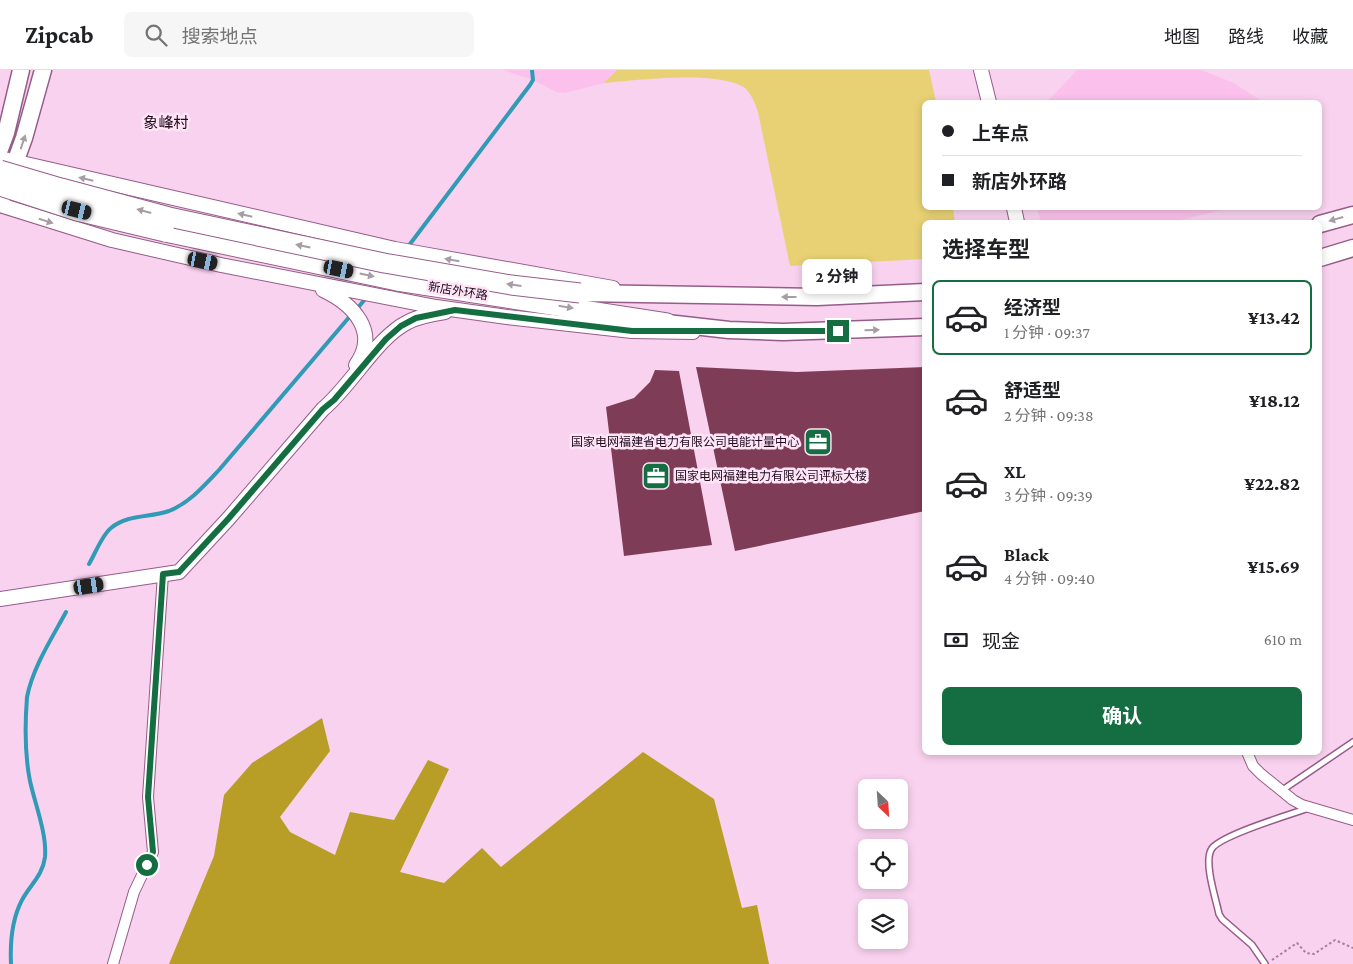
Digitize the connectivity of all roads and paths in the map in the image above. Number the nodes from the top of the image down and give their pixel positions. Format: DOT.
graph roads {
  1 [pos="20,70"];
  2 [pos="43,70"];
  3 [pos="981,70"];
  4 [pos="988,100"];
  5 [pos="0,149"];
  6 [pos="5,163"];
  7 [pos="0,186"];
  8 [pos="0,205"];
  9 [pos="1353,215"];
  10 [pos="1322,223"];
  11 [pos="1353,248"];
  12 [pos="1322,257"];
  13 [pos="307,282"];
  14 [pos="922,292"];
  15 [pos="580,293"];
  16 [pos="638,293"];
  17 [pos="455,310"];
  18 [pos="667,322"];
  19 [pos="922,327"];
  20 [pos="729,330"];
  21 [pos="323,409"];
  22 [pos="163,574"];
  23 [pos="0,599"];
  24 [pos="1353,742"];
  25 [pos="1248,755"];
  26 [pos="1281,791"];
  27 [pos="1312,807"];
  28 [pos="1353,820"];
  29 [pos="1353,948"];
  30 [pos="113,964"];
  31 [pos="1266,964"];
  1 -- 5 [label="main road"];
  6 -- 2 [label="main road, one-way"];
  3 -- 4 [label="main road"];
  6 -- 8 [label="main road"];
  15 -- 6 [label="highway, 新店外环路, one-way, bridge"];
  16 -- 6 [label="main road, one-way"];
  7 -- 18 [label="highway, 新店外环路, one-way, bridge"];
  8 -- 13 [label="main road, one-way"];
  9 -- 10 [label="main road, one-way"];
  11 -- 12 [label="main road"];
  13 -- 17 [label="main road"];
  13 -- 21 [label="main road"];
  14 -- 16 [label="main road, 新店外环路, one-way"];
  15 -- 16 [label="main road, 新店外环路"];
  17 -- 20 [label="main road"];
  17 -- 21 [label="main road"];
  18 -- 20 [label="main road, 新店外环路"];
  20 -- 19 [label="main road, 新店外环路, one-way"];
  21 -- 22 [label="main road"];
  22 -- 23 [label="main road"];
  22 -- 30 [label="street"];
  24 -- 26 [label="lane"];
  25 -- 26 [label="street"];
  26 -- 27 [label="street"];
  27 -- 28 [label="street"];
  27 -- 31 [label="lane"];
  29 -- 31 [label="path"];
}
